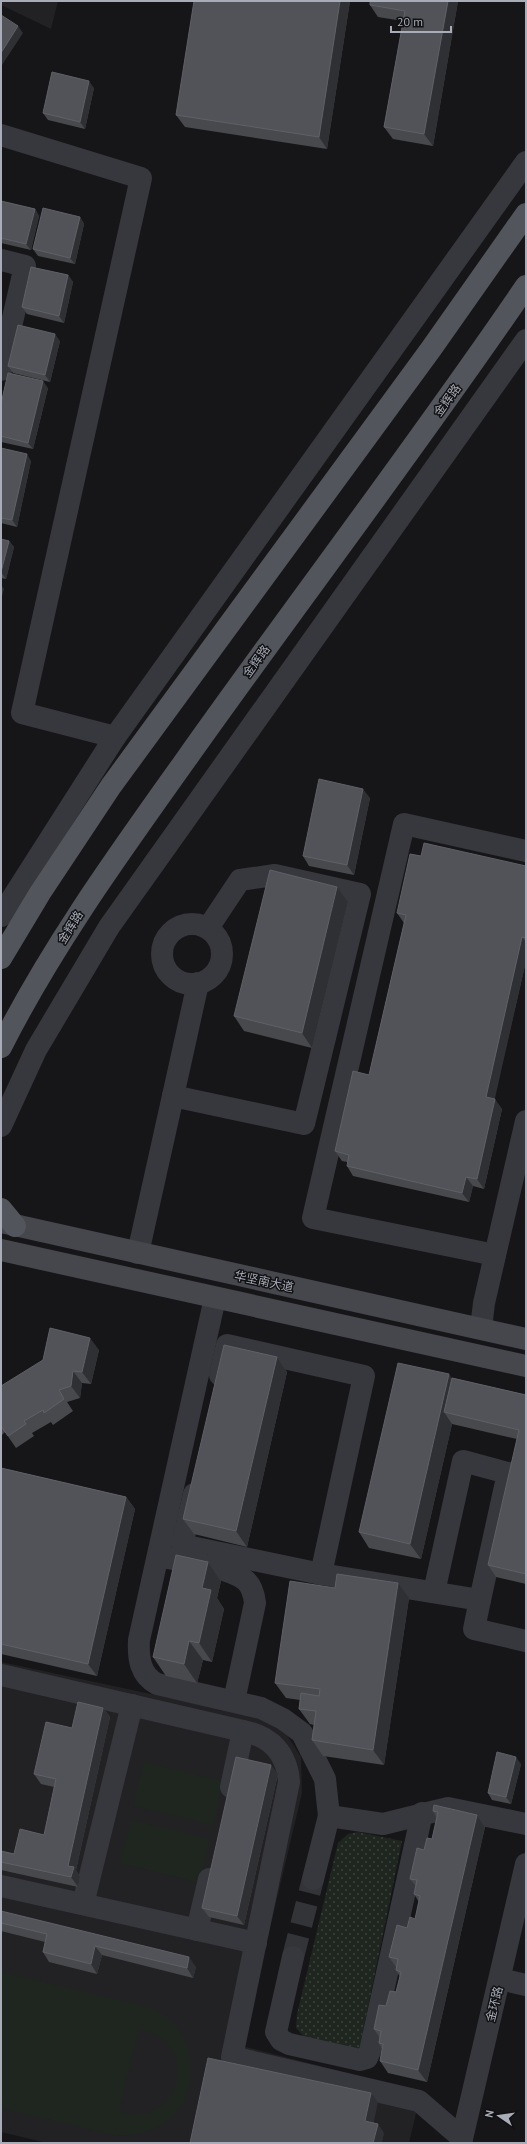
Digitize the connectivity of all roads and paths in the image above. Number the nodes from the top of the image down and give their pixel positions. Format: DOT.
graph roads {
  1 [pos="1,135"];
  2 [pos="526,162"];
  3 [pos="526,214"];
  4 [pos="1,260"];
  5 [pos="526,286"];
  6 [pos="526,340"];
  7 [pos="1,370"];
  8 [pos="115,737"];
  9 [pos="526,851"];
  10 [pos="1,916"];
  11 [pos="208,928"];
  12 [pos="1,958"];
  13 [pos="198,983"];
  14 [pos="1,1047"];
  15 [pos="173,1096"];
  16 [pos="526,1121"];
  17 [pos="1,1126"];
  18 [pos="1,1209"];
  19 [pos="8,1224"];
  20 [pos="1,1250"];
  21 [pos="138,1253"];
  22 [pos="495,1255"];
  23 [pos="215,1298"];
  24 [pos="481,1328"];
  25 [pos="526,1339"];
  26 [pos="526,1366"];
  27 [pos="216,1391"];
  28 [pos="198,1476"];
  29 [pos="159,1556"];
  30 [pos="321,1574"];
  31 [pos="434,1592"];
  32 [pos="480,1600"];
  33 [pos="526,1641"];
  34 [pos="1,1675"];
  35 [pos="234,1701"];
  36 [pos="132,1705"];
  37 [pos="243,1731"];
  38 [pos="226,1808"];
  39 [pos="422,1813"];
  40 [pos="329,1816"];
  41 [pos="526,1824"];
  42 [pos="213,1861"];
  43 [pos="526,1864"];
  44 [pos="313,1879"];
  45 [pos="1,1886"];
  46 [pos="83,1904"];
  47 [pos="197,1930"];
  48 [pos="256,1943"];
  49 [pos="293,1957"];
  50 [pos="500,1979"];
  51 [pos="526,1985"];
  52 [pos="461,2140"];
  1 -- 8 [label="street"];
  2 -- 8 [label="street"];
  3 -- 12 [label="main road"];
  4 -- 7 [label="street"];
  5 -- 14 [label="main road, 金辉路"];
  6 -- 17 [label="street"];
  8 -- 10 [label="street"];
  9 -- 22 [label="street"];
  11 -- 13 [label="street"];
  11 -- 13 [label="street"];
  11 -- 15 [label="street"];
  13 -- 15 [label="street"];
  15 -- 21 [label="street"];
  16 -- 22 [label="street"];
  18 -- 19 [label="main road"];
  19 -- 21 [label="main road, 华坚南大道"];
  20 -- 23 [label="main road"];
  21 -- 24 [label="main road, 华坚南大道"];
  22 -- 24 [label="street"];
  23 -- 26 [label="main road"];
  23 -- 29 [label="street"];
  24 -- 25 [label="main road, 华坚南大道"];
  27 -- 30 [label="street"];
  28 -- 30 [label="street"];
  29 -- 35 [label="street"];
  29 -- 35 [label="street"];
  30 -- 31 [label="street"];
  31 -- 32 [label="street"];
  31 -- 32 [label="street"];
  32 -- 33 [label="street"];
  34 -- 36 [label="street"];
  35 -- 40 [label="street"];
  36 -- 37 [label="street"];
  36 -- 46 [label="street"];
  37 -- 38 [label="street"];
  37 -- 48 [label="street"];
  39 -- 40 [label="street"];
  39 -- 41 [label="street"];
  39 -- 49 [label="street"];
  40 -- 44 [label="street"];
  42 -- 47 [label="street"];
  43 -- 50 [label="street, 金环路"];
  45 -- 46 [label="street"];
  46 -- 47 [label="street"];
  47 -- 48 [label="street"];
  48 -- 52 [label="street"];
  50 -- 51 [label="street"];
  50 -- 52 [label="street, 金环路"];
}
